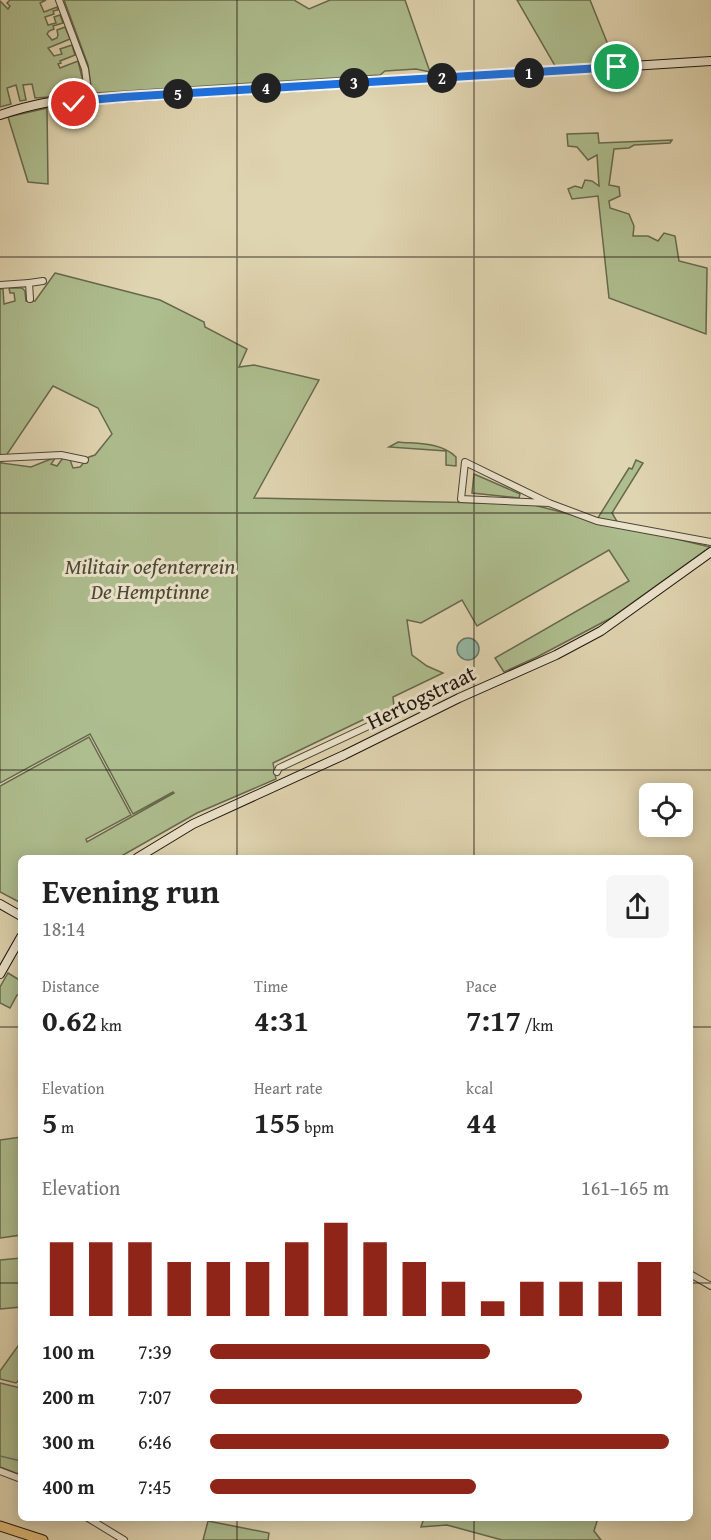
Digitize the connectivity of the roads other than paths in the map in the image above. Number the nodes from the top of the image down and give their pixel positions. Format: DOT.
graph roads {
  1 [pos="59,0"];
  2 [pos="711,61"];
  3 [pos="89,100"];
  4 [pos="0,115"];
  5 [pos="43,281"];
  6 [pos="29,283"];
  7 [pos="0,285"];
  8 [pos="30,299"];
  9 [pos="0,458"];
  10 [pos="86,460"];
  11 [pos="549,503"];
  12 [pos="711,542"];
  13 [pos="711,552"];
  14 [pos="456,685"];
  15 [pos="277,772"];
  16 [pos="142,855"];
  17 [pos="0,904"];
  18 [pos="18,914"];
  19 [pos="18,941"];
  20 [pos="0,974"];
  21 [pos="693,1276"];
  22 [pos="711,1286"];
  23 [pos="0,1471"];
  24 [pos="18,1478"];
  25 [pos="93,1521"];
  26 [pos="0,1526"];
  27 [pos="43,1540"];
  28 [pos="124,1540"];
  1 -- 3 [label="street"];
  2 -- 3 [label="street"];
  3 -- 4 [label="street"];
  5 -- 6 [label="street"];
  6 -- 7 [label="street"];
  6 -- 8 [label="street"];
  9 -- 10 [label="street"];
  11 -- 11 [label="street"];
  11 -- 12 [label="street"];
  13 -- 16 [label="street, Hertogstraat"];
  14 -- 15 [label="street"];
  17 -- 18 [label="street"];
  19 -- 20 [label="street"];
  21 -- 22 [label="street"];
  23 -- 24 [label="street"];
  25 -- 28 [label="street"];
  26 -- 27 [label="main road"];
}
